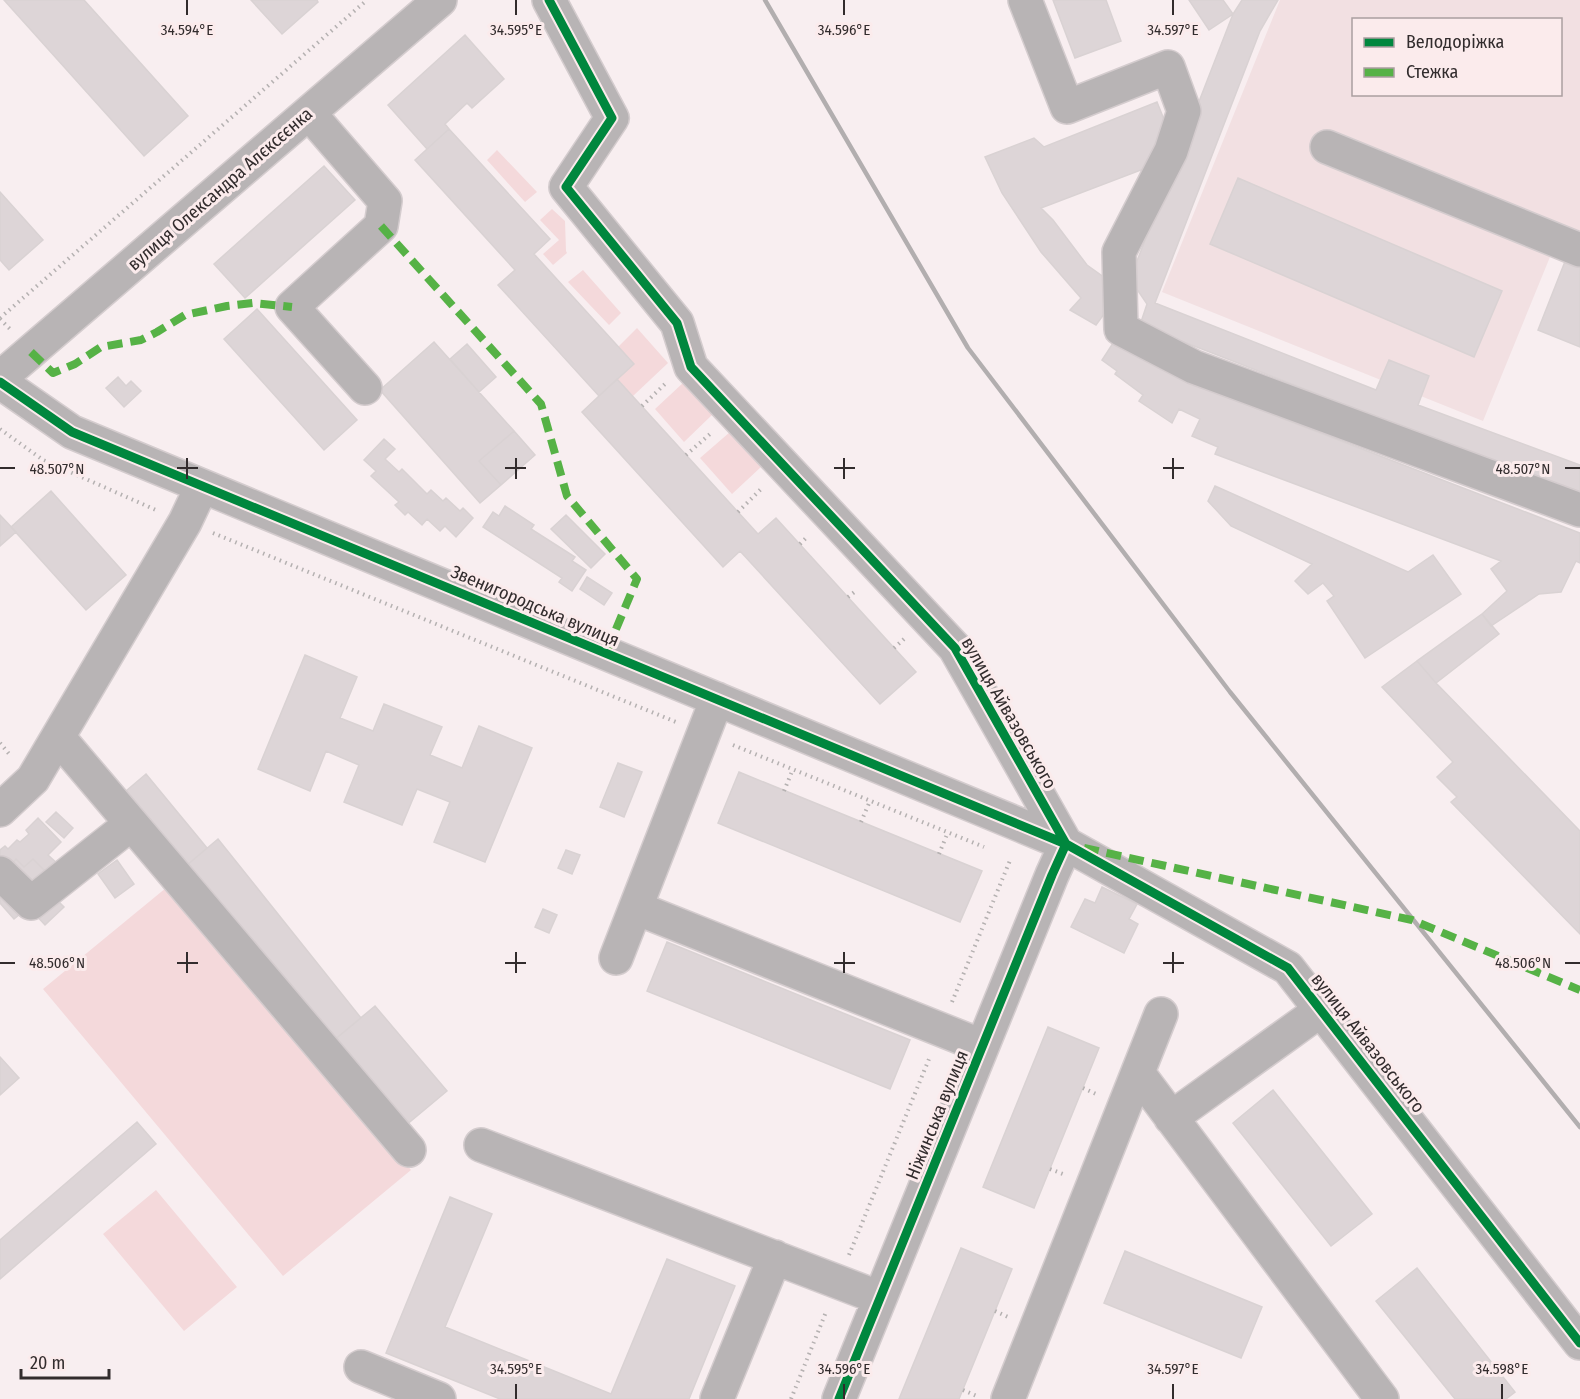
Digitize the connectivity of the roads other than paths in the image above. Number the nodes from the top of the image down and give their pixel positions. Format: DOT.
graph roads {
  1 [pos="440,0"];
  2 [pos="549,0"];
  3 [pos="1025,0"];
  4 [pos="309,113"];
  5 [pos="1327,147"];
  6 [pos="1580,250"];
  7 [pos="0,380"];
  8 [pos="365,388"];
  9 [pos="202,486"];
  10 [pos="1580,510"];
  11 [pos="717,699"];
  12 [pos="58,737"];
  13 [pos="0,810"];
  14 [pos="131,824"];
  15 [pos="1066,844"];
  16 [pos="0,873"];
  17 [pos="636,908"];
  18 [pos="616,958"];
  19 [pos="1321,1010"];
  20 [pos="1161,1014"];
  21 [pos="982,1046"];
  22 [pos="1138,1073"];
  23 [pos="1171,1118"];
  24 [pos="481,1145"];
  25 [pos="409,1150"];
  26 [pos="775,1257"];
  27 [pos="880,1298"];
  28 [pos="1580,1343"];
  29 [pos="361,1367"];
  30 [pos="440,1399"];
  31 [pos="717,1399"];
  32 [pos="839,1399"];
  33 [pos="1008,1399"];
  34 [pos="1382,1399"];
  1 -- 4 [label="street, вулиця Олександра Алєксєєнка"];
  2 -- 15 [label="street, вулиця Айвазовського"];
  3 -- 10 [label="street"];
  4 -- 7 [label="street, вулиця Олександра Алєксєєнка"];
  4 -- 8 [label="street"];
  5 -- 6 [label="street"];
  7 -- 9 [label="street, Звенигородська вулиця"];
  9 -- 11 [label="street, Звенигородська вулиця"];
  9 -- 12 [label="street"];
  11 -- 15 [label="street, Звенигородська вулиця"];
  11 -- 17 [label="street"];
  12 -- 13 [label="street"];
  12 -- 14 [label="street"];
  14 -- 16 [label="street"];
  14 -- 25 [label="street"];
  15 -- 19 [label="street, вулиця Айвазовського"];
  15 -- 21 [label="street, Ніжинська вулиця"];
  17 -- 18 [label="street"];
  17 -- 21 [label="street"];
  19 -- 23 [label="street"];
  19 -- 28 [label="street, вулиця Айвазовського"];
  20 -- 22 [label="street"];
  21 -- 27 [label="street, Ніжинська вулиця"];
  22 -- 23 [label="street"];
  22 -- 33 [label="street"];
  23 -- 34 [label="street"];
  24 -- 26 [label="street"];
  26 -- 27 [label="street"];
  26 -- 31 [label="street"];
  27 -- 32 [label="street, Ніжинська вулиця"];
  29 -- 30 [label="street"];
}
